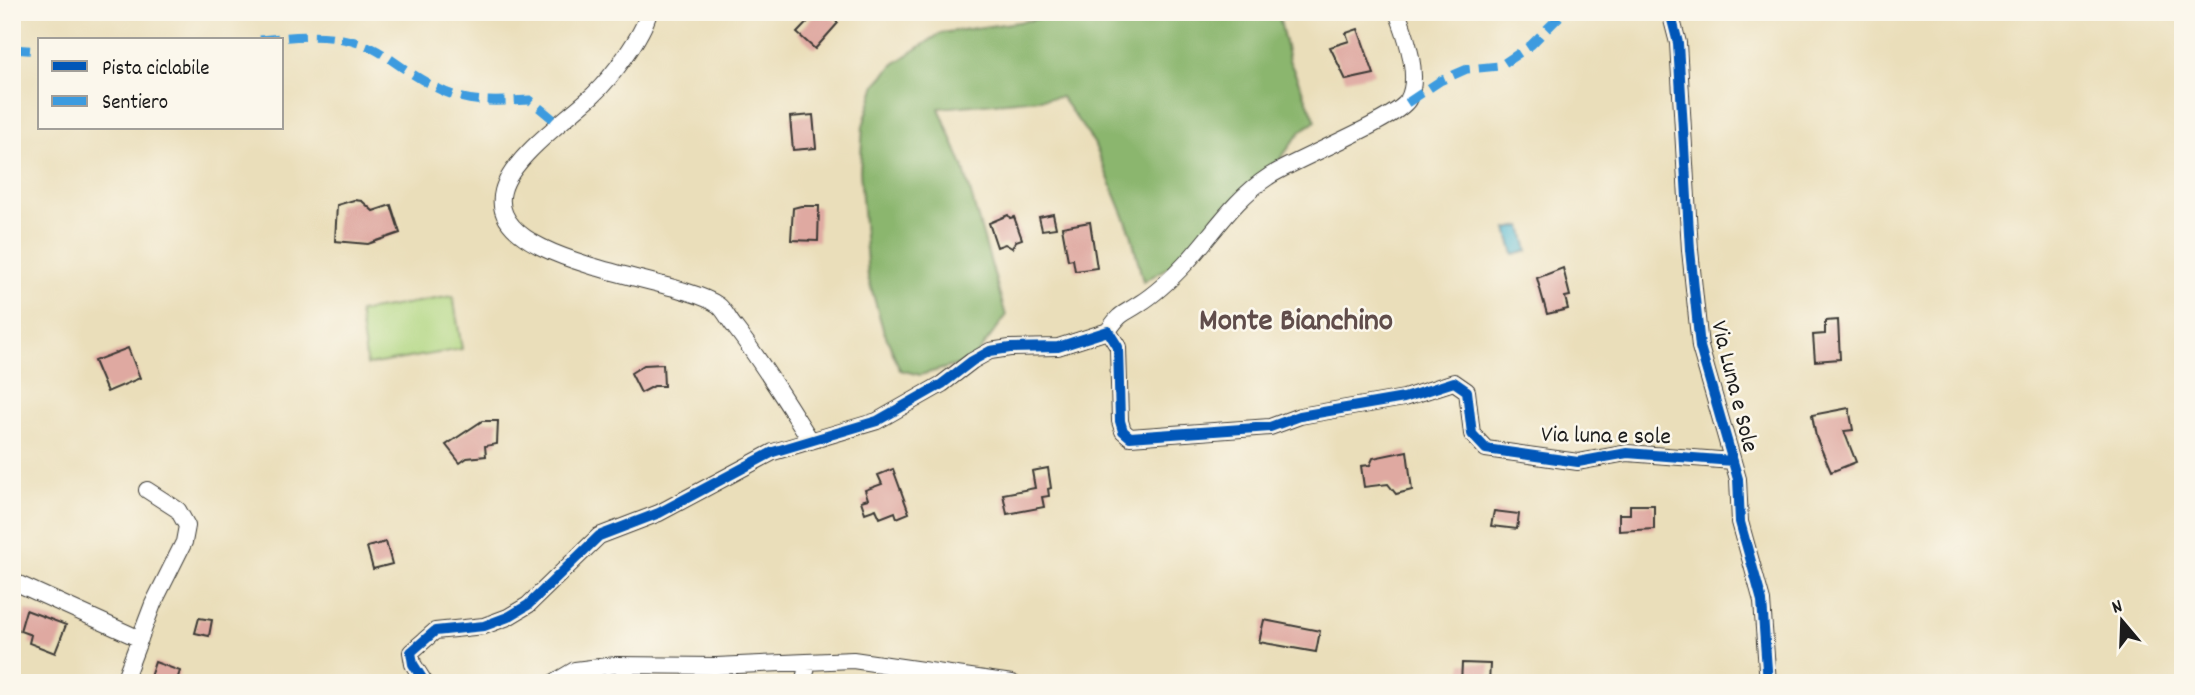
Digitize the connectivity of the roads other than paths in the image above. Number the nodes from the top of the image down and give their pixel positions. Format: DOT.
graph roads {
  1 [pos="649,12"];
  2 [pos="1397,12"];
  3 [pos="1670,12"];
  4 [pos="1108,331"];
  5 [pos="811,441"];
  6 [pos="1733,461"];
  7 [pos="147,490"];
  8 [pos="12,581"];
  9 [pos="140,639"];
  10 [pos="808,663"];
  11 [pos="123,683"];
  12 [pos="425,683"];
  13 [pos="553,683"];
  14 [pos="803,683"];
  15 [pos="1012,683"];
  16 [pos="1768,683"];
  1 -- 5 [label="street"];
  2 -- 4 [label="street"];
  3 -- 6 [label="street, Via Luna e Sole"];
  4 -- 5 [label="street"];
  4 -- 6 [label="street, Via luna e sole"];
  5 -- 12 [label="street"];
  6 -- 16 [label="street, Via Luna e Sole"];
  7 -- 9 [label="street"];
  8 -- 9 [label="street"];
  9 -- 11 [label="street"];
  10 -- 13 [label="street"];
  10 -- 14 [label="street"];
  10 -- 15 [label="street"];
}
